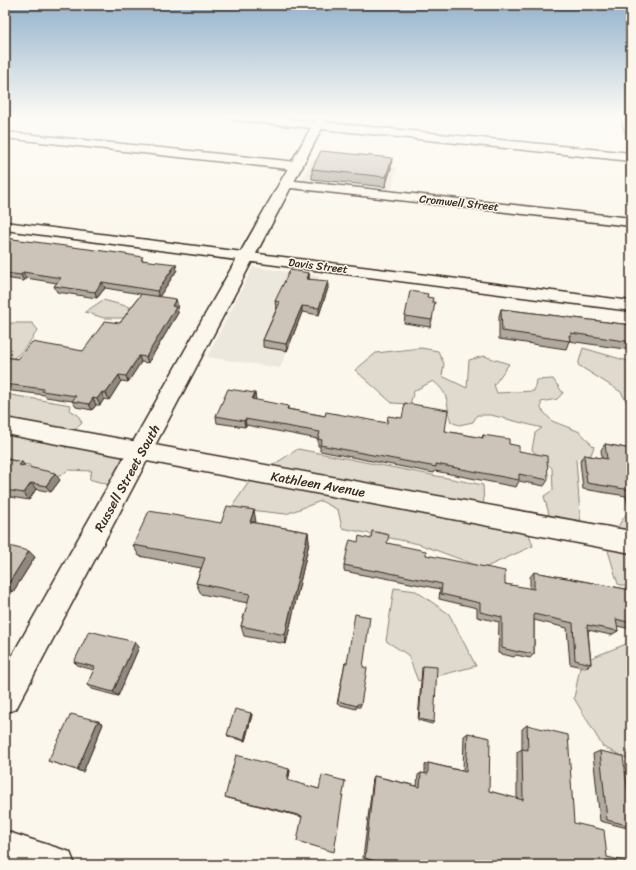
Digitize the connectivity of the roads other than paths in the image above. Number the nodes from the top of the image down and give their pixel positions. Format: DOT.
graph roads {
  1 [pos="217,158"];
  2 [pos="301,158"];
  3 [pos="296,166"];
  4 [pos="287,184"];
  5 [pos="631,222"];
  6 [pos="5,226"];
  7 [pos="247,257"];
  8 [pos="631,306"];
  9 [pos="5,426"];
  10 [pos="141,452"];
  11 [pos="631,542"];
  12 [pos="5,698"];
  13 [pos="5,849"];
  14 [pos="57,865"];
  1 -- 3 [label="street"];
  2 -- 3 [label="street, Russell Street South"];
  3 -- 4 [label="street, Russell Street South"];
  4 -- 5 [label="street, Cromwell Street"];
  4 -- 7 [label="street, Russell Street South"];
  6 -- 7 [label="street, Davis Street"];
  7 -- 8 [label="street, Davis Street"];
  7 -- 10 [label="street, Russell Street South"];
  9 -- 10 [label="street, Kathleen Avenue"];
  10 -- 11 [label="street, Kathleen Avenue"];
  10 -- 12 [label="street, Russell Street South"];
  13 -- 14 [label="street"];
}
